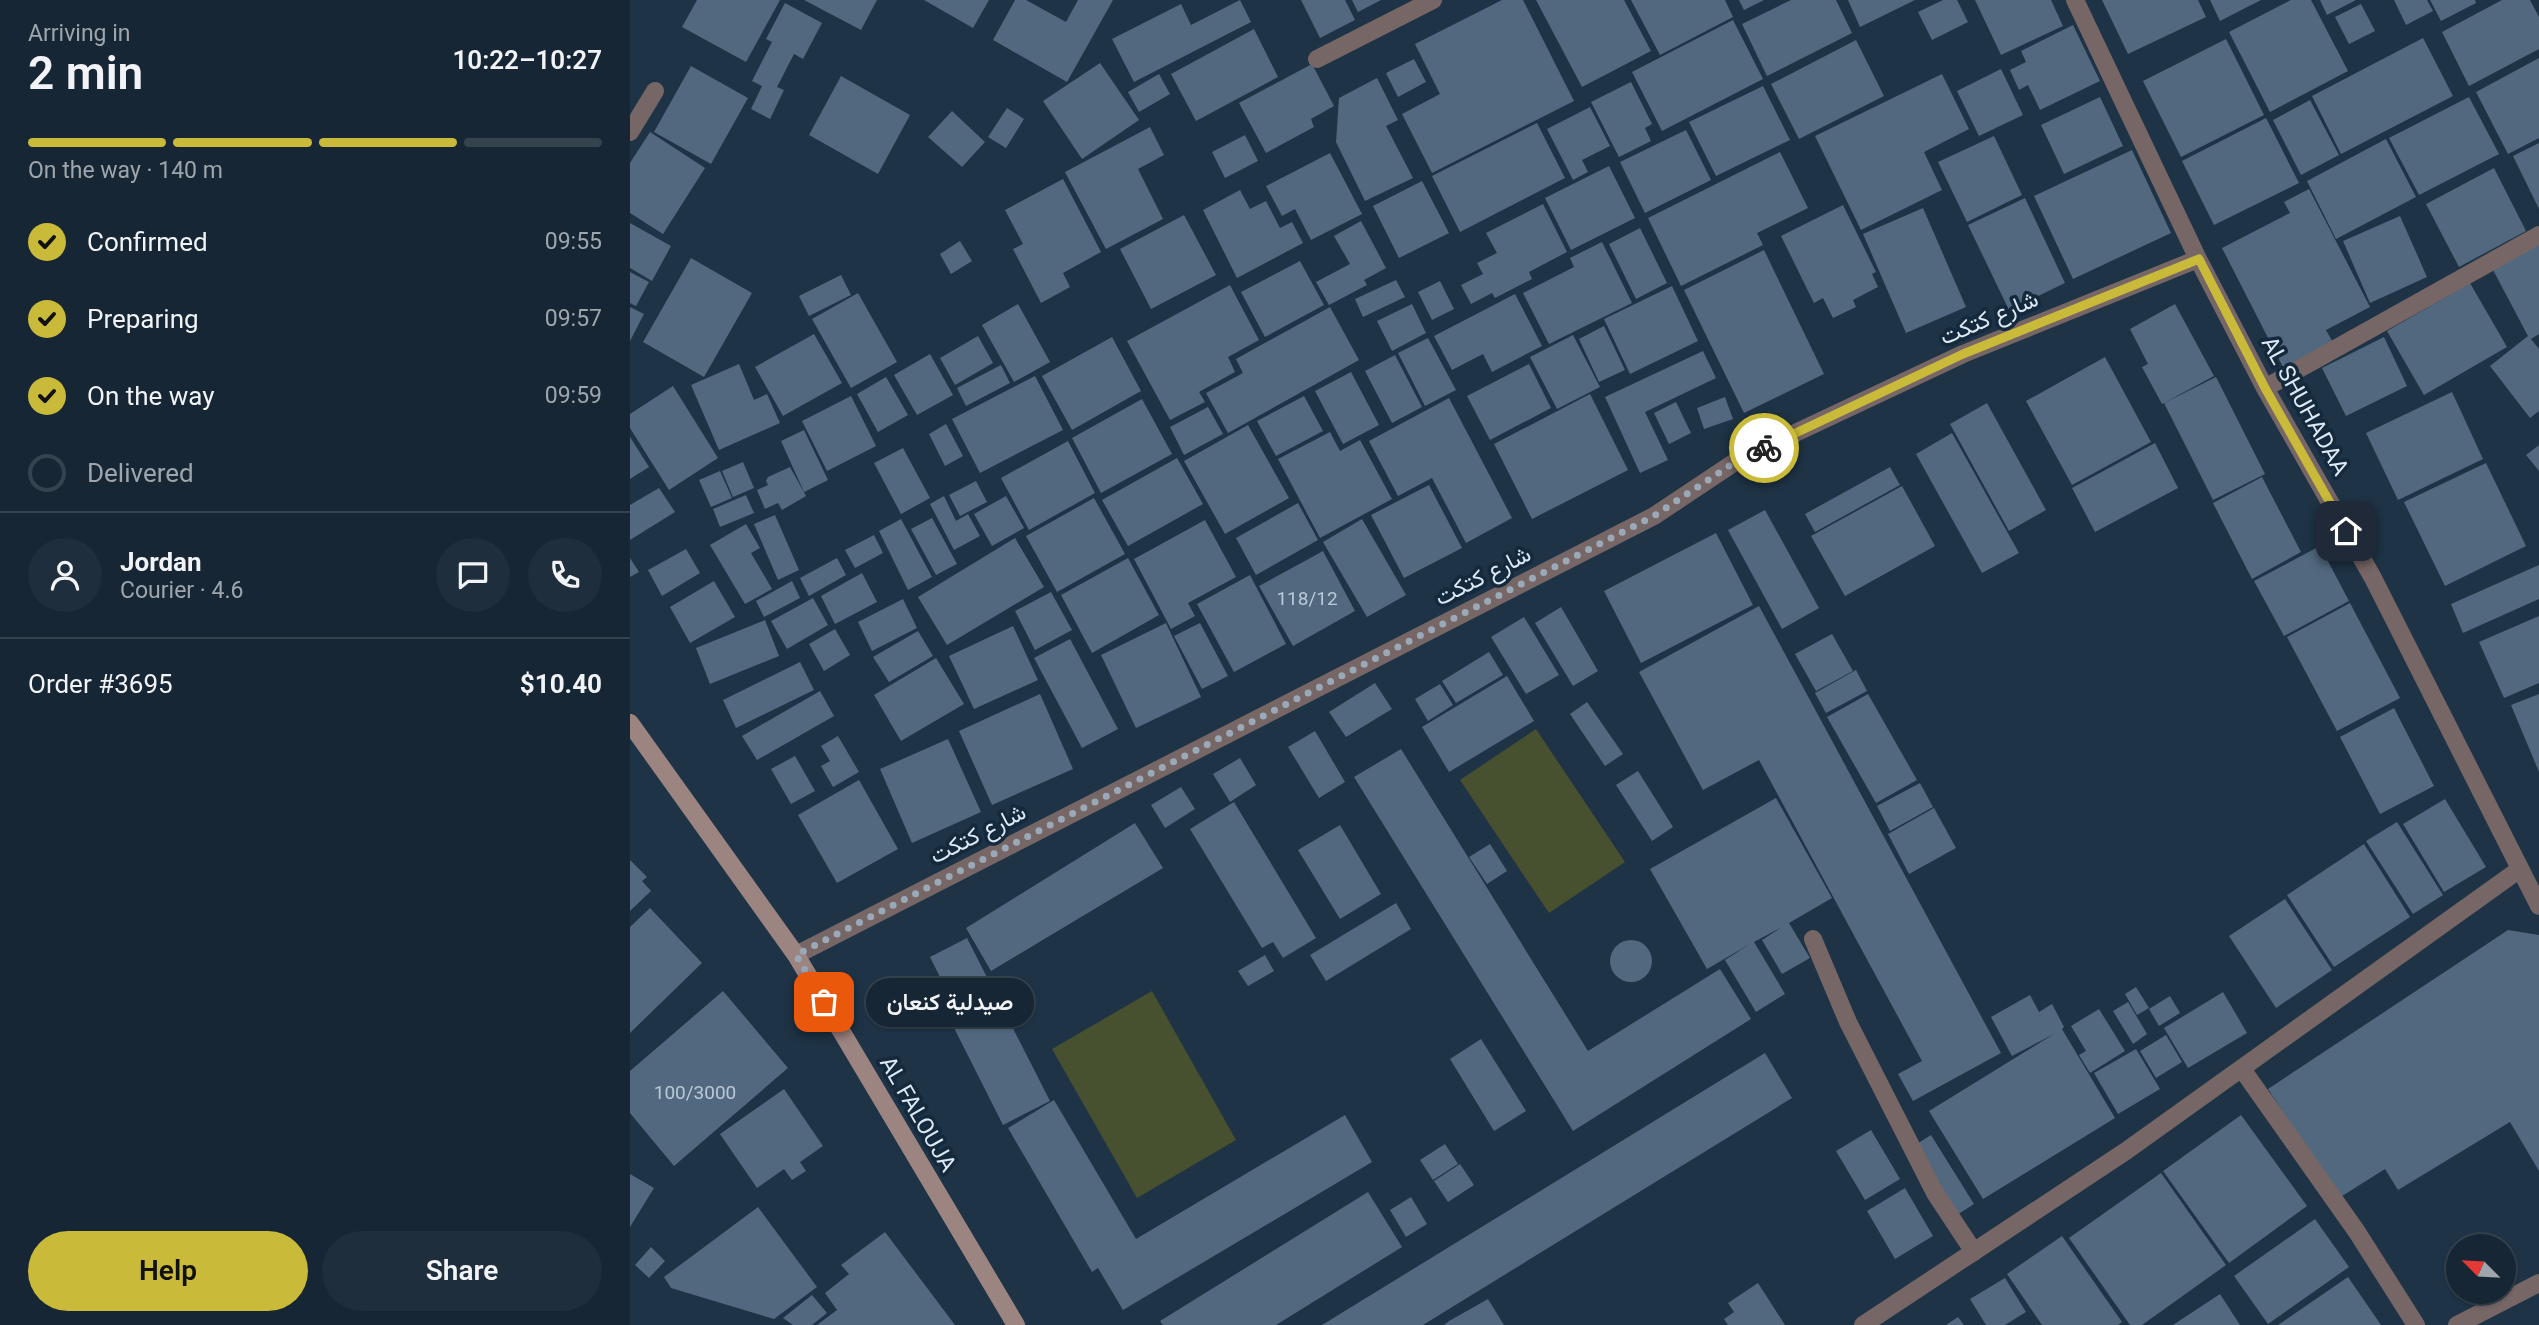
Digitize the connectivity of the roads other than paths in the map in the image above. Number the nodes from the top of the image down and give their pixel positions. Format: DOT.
graph roads {
  1 [pos="1433,0"];
  2 [pos="2075,0"];
  3 [pos="1317,60"];
  4 [pos="655,91"];
  5 [pos="630,132"];
  6 [pos="2539,235"];
  7 [pos="2199,259"];
  8 [pos="2265,388"];
  9 [pos="630,723"];
  10 [pos="2520,869"];
  11 [pos="2539,906"];
  12 [pos="1813,939"];
  13 [pos="796,955"];
  14 [pos="2242,1069"];
  15 [pos="1974,1252"];
  16 [pos="2539,1283"];
  17 [pos="2412,1323"];
  18 [pos="1016,1325"];
  19 [pos="1863,1325"];
  20 [pos="2457,1325"];
  1 -- 3 [label="street"];
  2 -- 7 [label="street, AL SHUHADAA"];
  4 -- 5 [label="street"];
  6 -- 8 [label="street"];
  7 -- 8 [label="street, AL SHUHADAA"];
  7 -- 13 [label="street, شارع كتكت"];
  8 -- 10 [label="street, AL SHUHADAA"];
  9 -- 13 [label="main road, AL FALOUJA"];
  10 -- 11 [label="street, AL SHUHADAA"];
  10 -- 14 [label="street"];
  12 -- 15 [label="street"];
  13 -- 18 [label="main road, AL FALOUJA"];
  14 -- 15 [label="street"];
  14 -- 17 [label="street"];
  15 -- 19 [label="street"];
  16 -- 20 [label="street"];
}
